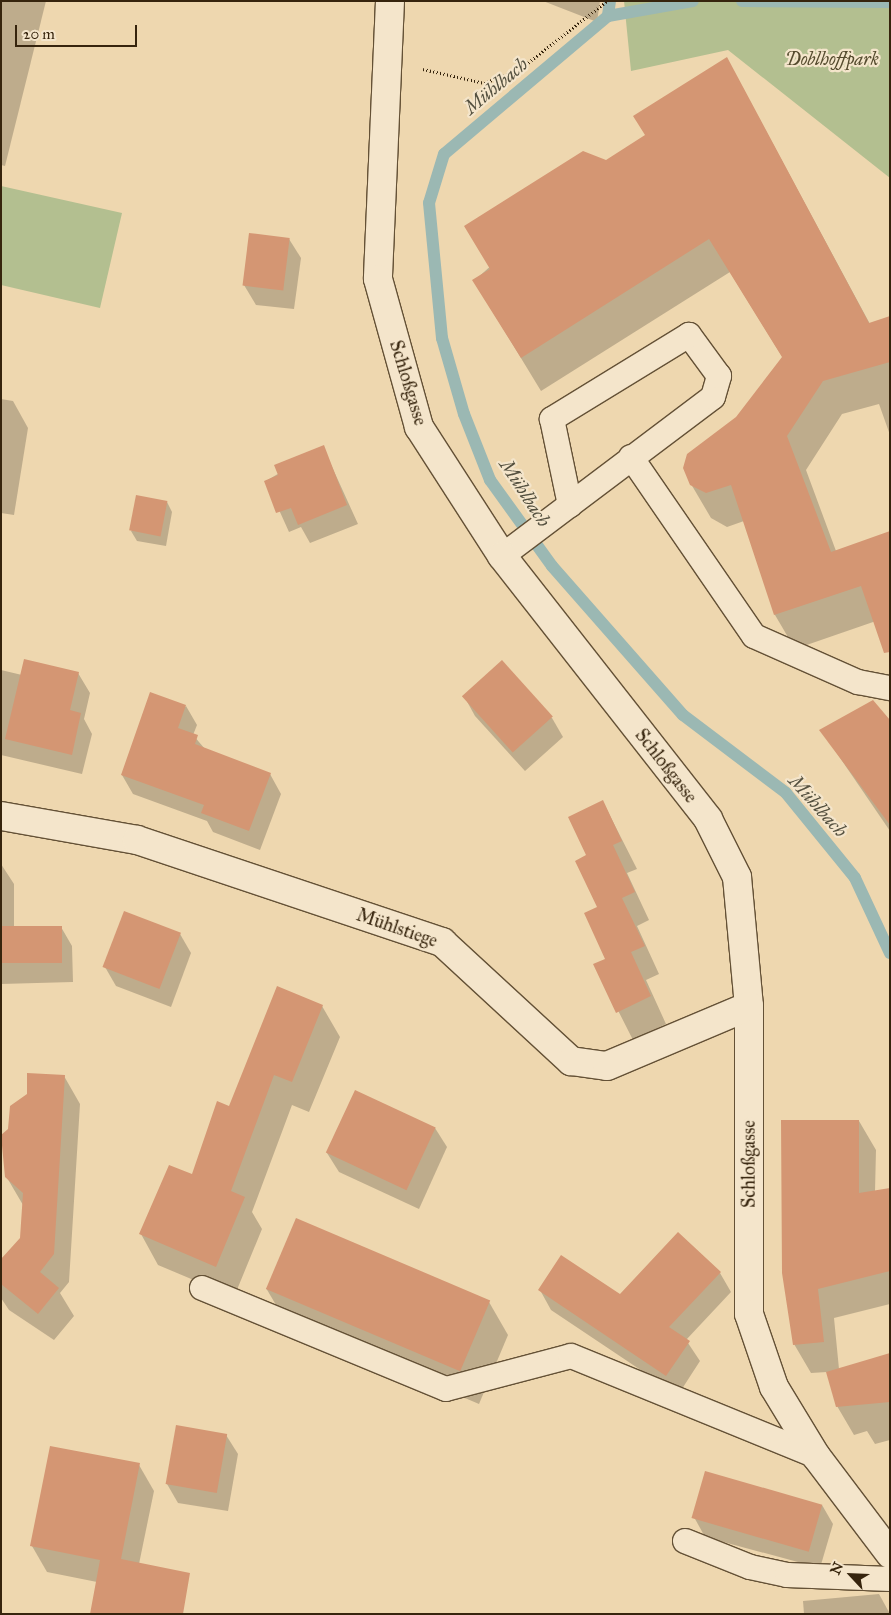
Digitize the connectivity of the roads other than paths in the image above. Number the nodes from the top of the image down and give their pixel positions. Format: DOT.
graph roads {
  1 [pos="390,1"];
  2 [pos="631,456"];
  3 [pos="570,505"];
  4 [pos="509,551"];
  5 [pos="890,688"];
  6 [pos="1,816"];
  7 [pos="749,1006"];
  8 [pos="202,1288"];
  9 [pos="816,1456"];
  10 [pos="685,1541"];
  11 [pos="890,1554"];
  12 [pos="890,1580"];
  1 -- 4 [label="street, Schloßgasse"];
  2 -- 3 [label="lane"];
  2 -- 3 [label="lane"];
  2 -- 5 [label="lane"];
  3 -- 4 [label="lane"];
  4 -- 7 [label="street, Schloßgasse"];
  6 -- 7 [label="street, Mühlstiege"];
  7 -- 9 [label="street, Schloßgasse"];
  8 -- 9 [label="lane"];
  9 -- 11 [label="street, Schloßgasse"];
  10 -- 12 [label="lane"];
}
